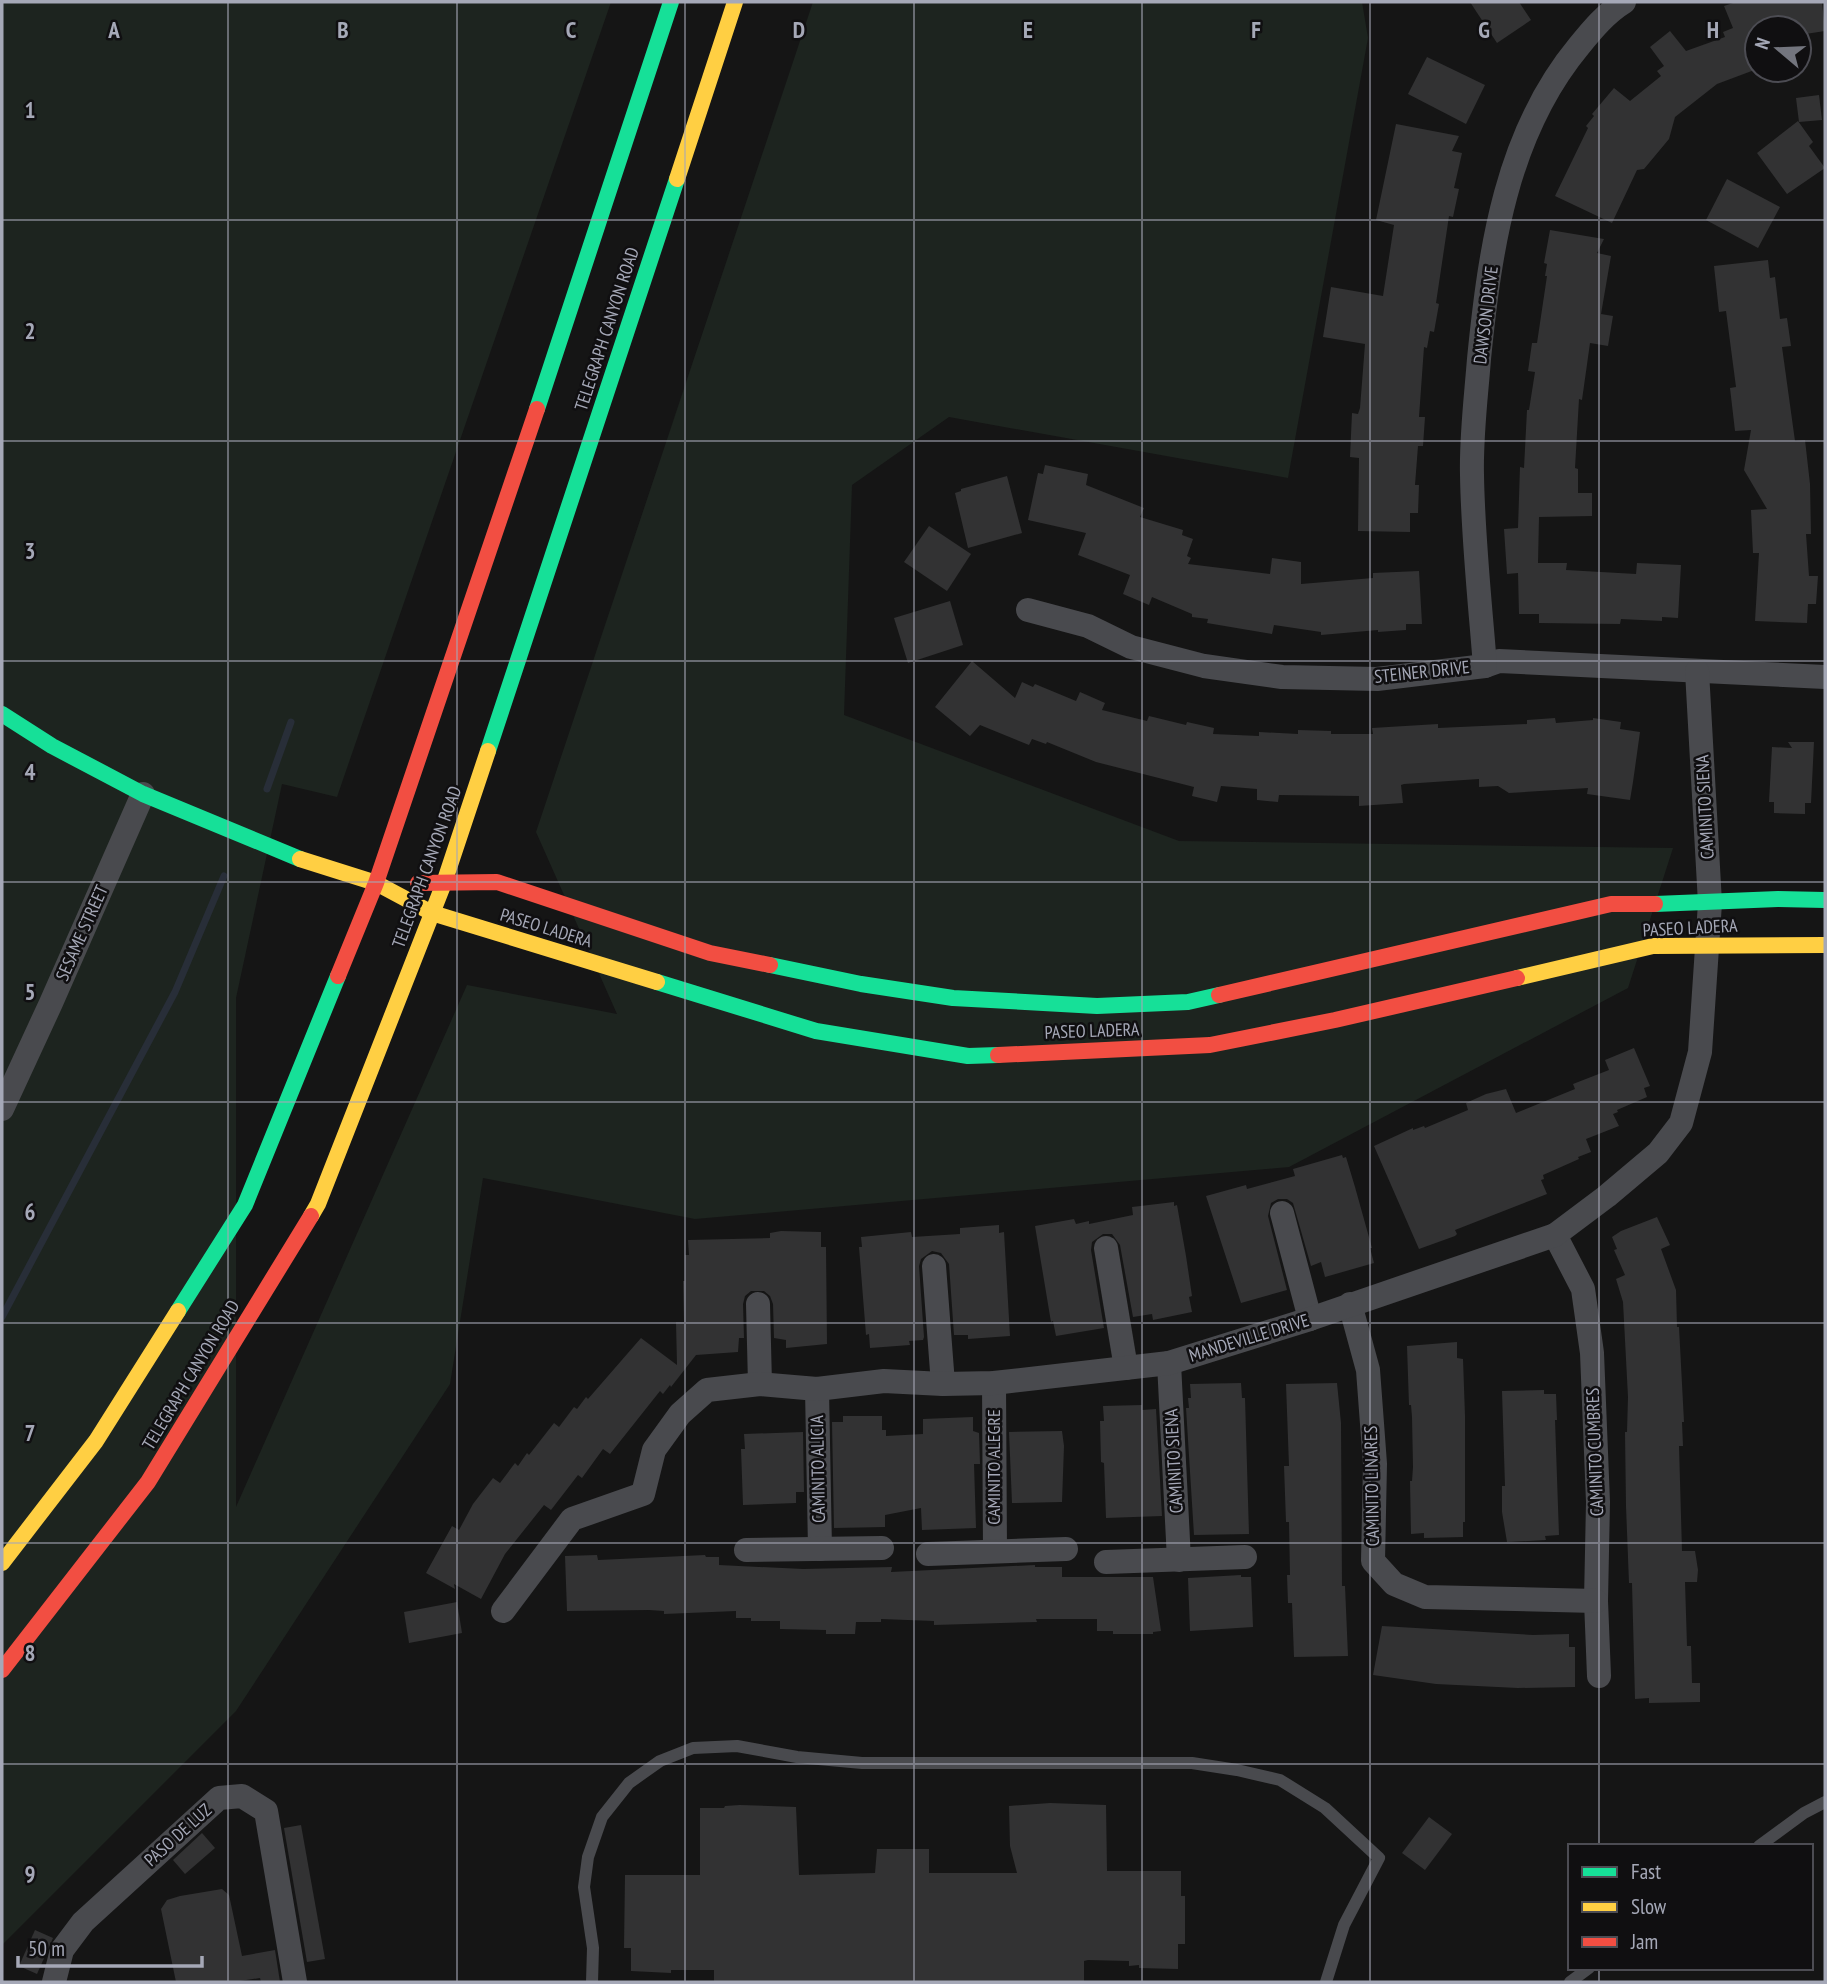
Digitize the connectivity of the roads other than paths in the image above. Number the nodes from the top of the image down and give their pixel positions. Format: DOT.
graph roads {
  1 [pos="671,2"];
  2 [pos="735,2"];
  3 [pos="1616,4"];
  4 [pos="1028,610"];
  5 [pos="1485,666"];
  6 [pos="1697,671"];
  7 [pos="1825,677"];
  8 [pos="2,714"];
  9 [pos="143,794"];
  10 [pos="376,883"];
  11 [pos="444,883"];
  12 [pos="1825,900"];
  13 [pos="1710,903"];
  14 [pos="432,913"];
  15 [pos="1708,944"];
  16 [pos="1825,945"];
  17 [pos="2,1109"];
  18 [pos="1282,1213"];
  19 [pos="1555,1235"];
  20 [pos="1106,1248"];
  21 [pos="934,1266"];
  22 [pos="758,1304"];
  23 [pos="1350,1304"];
  24 [pos="1310,1319"];
  25 [pos="1169,1363"];
  26 [pos="1126,1368"];
  27 [pos="994,1382"];
  28 [pos="760,1384"];
  29 [pos="943,1384"];
  30 [pos="817,1389"];
  31 [pos="882,1548"];
  32 [pos="820,1549"];
  33 [pos="1066,1549"];
  34 [pos="746,1550"];
  35 [pos="995,1552"];
  36 [pos="928,1555"];
  37 [pos="1245,1557"];
  38 [pos="1179,1559"];
  39 [pos="1106,1562"];
  40 [pos="2,1563"];
  41 [pos="1596,1601"];
  42 [pos="503,1611"];
  43 [pos="2,1670"];
  44 [pos="1600,1675"];
  45 [pos="1825,1802"];
  46 [pos="1762,1844"];
  47 [pos="1586,1970"];
  48 [pos="54,1982"];
  49 [pos="295,1982"];
  50 [pos="592,1982"];
  51 [pos="1326,1982"];
  52 [pos="1570,1982"];
  1 -- 10 [label="main road"];
  2 -- 11 [label="main road, TELEGRAPH CANYON ROAD"];
  3 -- 5 [label="street, DAWSON DRIVE"];
  4 -- 5 [label="street, STEINER DRIVE"];
  5 -- 6 [label="street, STEINER DRIVE"];
  6 -- 7 [label="street, STEINER DRIVE"];
  6 -- 13 [label="street, CAMINITO SIENA"];
  8 -- 9 [label="main road, PASEO LADERA"];
  9 -- 10 [label="main road, PASEO LADERA"];
  9 -- 17 [label="street, SESAME STREET"];
  10 -- 11 [label="main road, PASEO LADERA"];
  10 -- 14 [label="main road, PASEO LADERA"];
  10 -- 40 [label="main road"];
  11 -- 13 [label="main road, PASEO LADERA"];
  11 -- 14 [label="main road, TELEGRAPH CANYON ROAD"];
  12 -- 13 [label="main road, PASEO LADERA"];
  13 -- 15 [label="street, CAMINITO SIENA"];
  14 -- 15 [label="main road, PASEO LADERA"];
  14 -- 43 [label="main road, TELEGRAPH CANYON ROAD"];
  15 -- 16 [label="main road, PASEO LADERA"];
  15 -- 19 [label="street, MANDEVILLE DRIVE"];
  18 -- 24 [label="street"];
  19 -- 23 [label="street, MANDEVILLE DRIVE"];
  19 -- 41 [label="street, CAMINITO CUMBRES"];
  20 -- 26 [label="street"];
  21 -- 29 [label="street"];
  22 -- 28 [label="street"];
  23 -- 24 [label="street, MANDEVILLE DRIVE"];
  23 -- 41 [label="street, CAMINITO LINARES"];
  24 -- 25 [label="street, MANDEVILLE DRIVE"];
  25 -- 26 [label="street, MANDEVILLE DRIVE"];
  25 -- 38 [label="street, CAMINITO SIENA"];
  26 -- 27 [label="street, MANDEVILLE DRIVE"];
  27 -- 29 [label="street, MANDEVILLE DRIVE"];
  27 -- 35 [label="street, CAMINITO ALEGRE"];
  28 -- 30 [label="street, MANDEVILLE DRIVE"];
  28 -- 42 [label="street, MANDEVILLE DRIVE"];
  29 -- 30 [label="street, MANDEVILLE DRIVE"];
  30 -- 32 [label="street, CAMINITO ALICIA"];
  31 -- 32 [label="street, CAMINITO ALICIA"];
  32 -- 34 [label="street, CAMINITO ALICIA"];
  33 -- 35 [label="street, CAMINITO ALEGRE"];
  35 -- 36 [label="street, CAMINITO ALEGRE"];
  37 -- 38 [label="street"];
  38 -- 39 [label="street"];
  41 -- 44 [label="street, CAMINITO CUMBRES"];
  45 -- 46 [label="lane"];
  47 -- 52 [label="lane"];
  48 -- 49 [label="street, PASO DE LUZ"];
  50 -- 51 [label="lane"];
}
